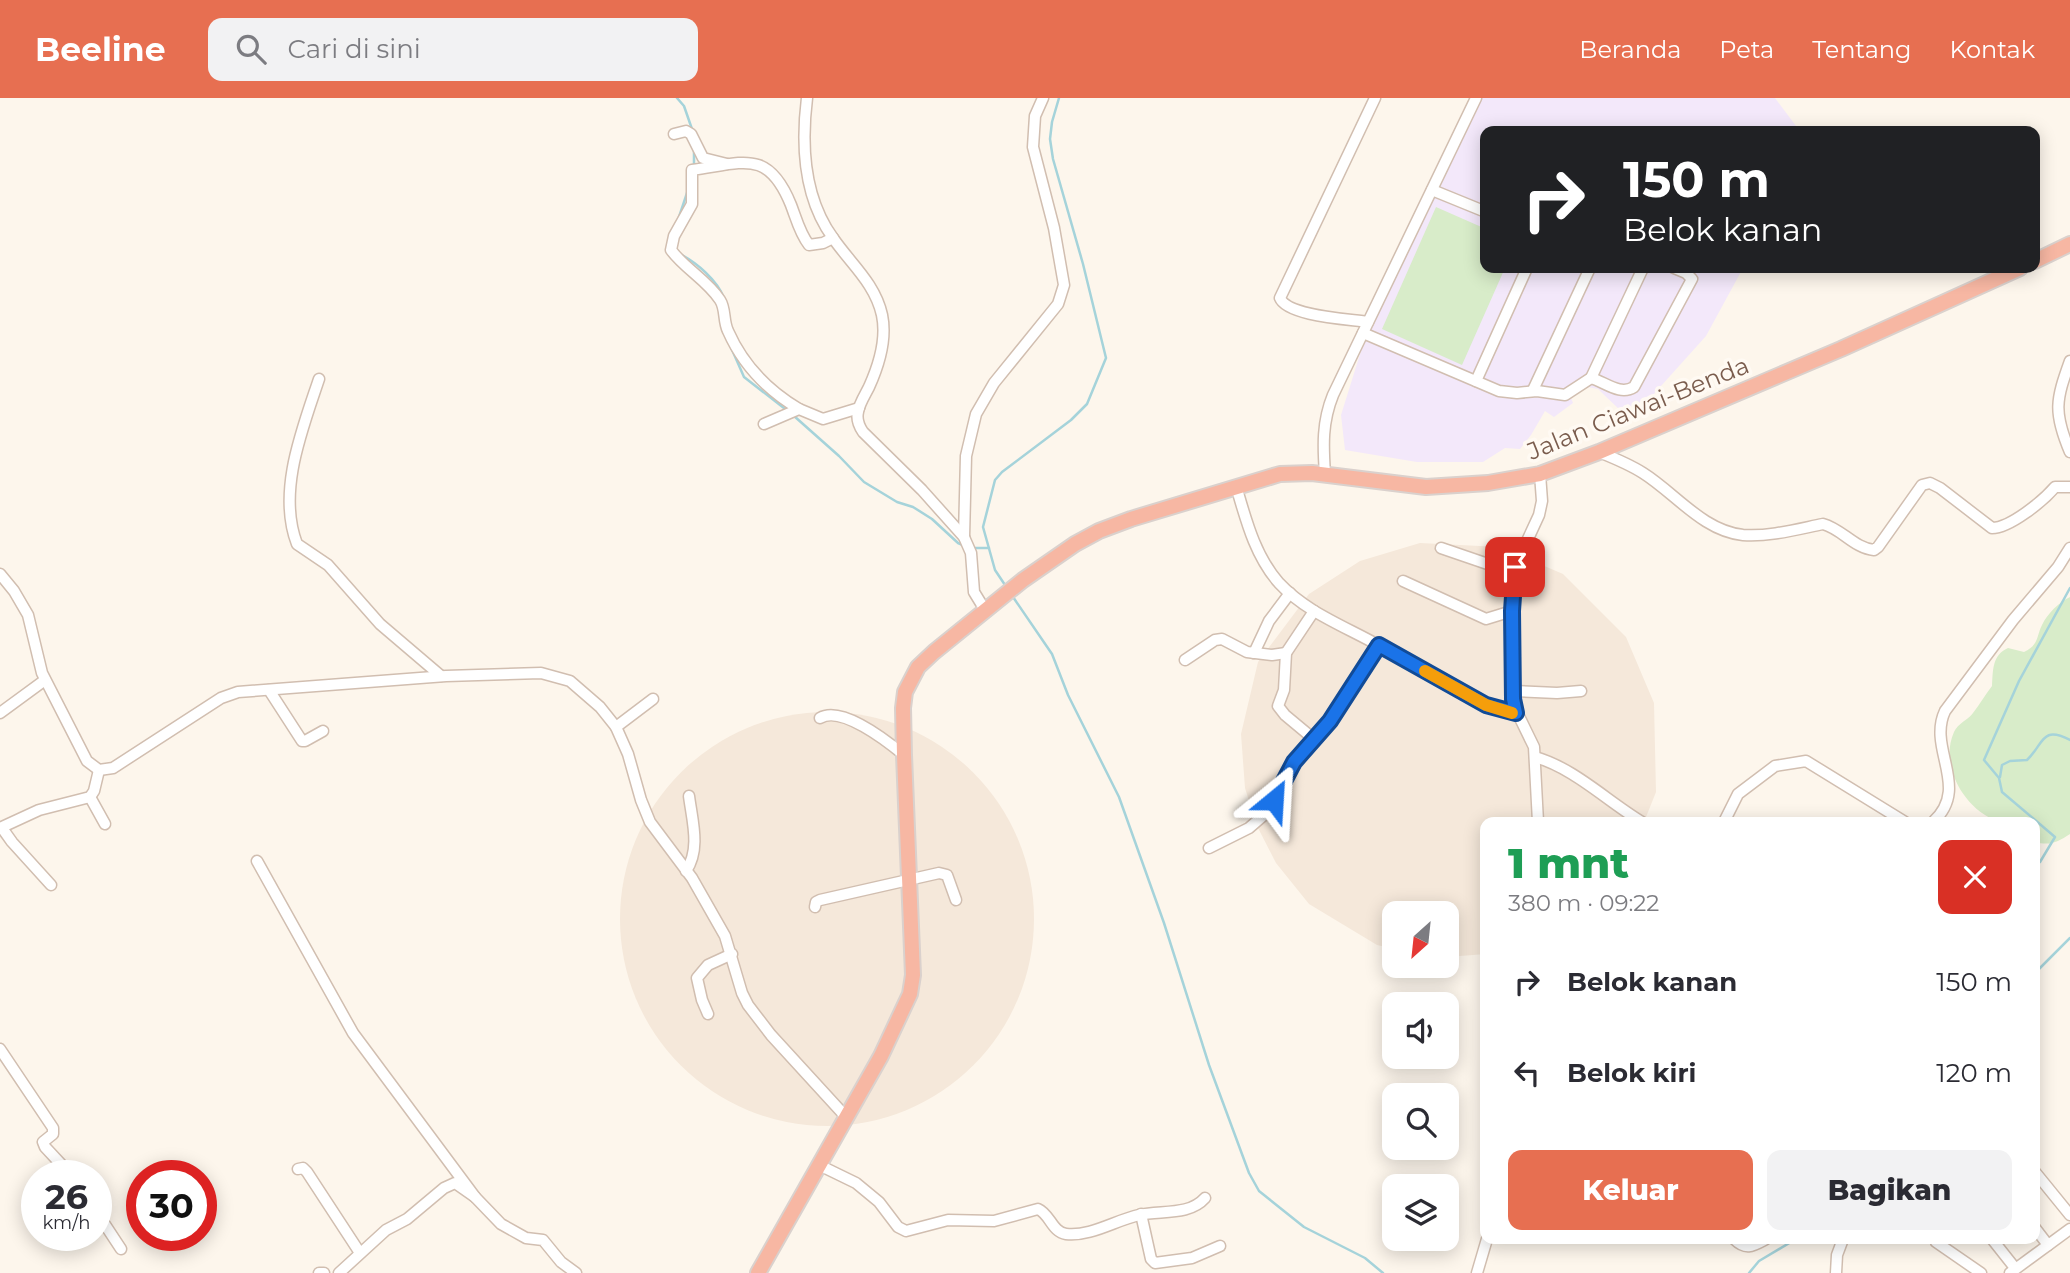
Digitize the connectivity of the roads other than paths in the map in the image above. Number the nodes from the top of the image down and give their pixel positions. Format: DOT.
graph roads {
  1 [pos="807,98"];
  2 [pos="1043,98"];
  3 [pos="1375,98"];
  4 [pos="1476,98"];
  5 [pos="674,134"];
  6 [pos="727,164"];
  7 [pos="1432,190"];
  8 [pos="1480,210"];
  9 [pos="833,238"];
  10 [pos="2070,244"];
  11 [pos="2040,259"];
  12 [pos="1525,273"];
  13 [pos="1588,273"];
  14 [pos="1641,273"];
  15 [pos="1686,273"];
  16 [pos="2009,273"];
  17 [pos="1368,322"];
  18 [pos="1363,333"];
  19 [pos="2070,361"];
  20 [pos="1591,378"];
  21 [pos="319,379"];
  22 [pos="1476,381"];
  23 [pos="1533,390"];
  24 [pos="859,408"];
  25 [pos="795,411"];
  26 [pos="764,424"];
  27 [pos="1599,452"];
  28 [pos="2070,452"];
  29 [pos="1325,474"];
  30 [pos="1540,474"];
  31 [pos="1236,486"];
  32 [pos="2070,487"];
  33 [pos="964,537"];
  34 [pos="1441,548"];
  35 [pos="2070,548"];
  36 [pos="1514,573"];
  37 [pos="0,574"];
  38 [pos="1404,581"];
  39 [pos="1290,593"];
  40 [pos="988,608"];
  41 [pos="1314,611"];
  42 [pos="1512,611"];
  43 [pos="1379,645"];
  44 [pos="1254,653"];
  45 [pos="1286,653"];
  46 [pos="1185,660"];
  47 [pos="440,677"];
  48 [pos="46,680"];
  49 [pos="269,690"];
  50 [pos="1513,691"];
  51 [pos="1581,691"];
  52 [pos="653,699"];
  53 [pos="0,713"];
  54 [pos="1516,713"];
  55 [pos="820,718"];
  56 [pos="616,727"];
  57 [pos="323,731"];
  58 [pos="1315,740"];
  59 [pos="904,755"];
  60 [pos="1535,757"];
  61 [pos="99,770"];
  62 [pos="688,796"];
  63 [pos="90,797"];
  64 [pos="1538,817"];
  65 [pos="1635,817"];
  66 [pos="1726,817"];
  67 [pos="1897,817"];
  68 [pos="1938,817"];
  69 [pos="105,824"];
  70 [pos="1,828"];
  71 [pos="1209,848"];
  72 [pos="257,861"];
  73 [pos="686,871"];
  74 [pos="909,880"];
  75 [pos="51,885"];
  76 [pos="956,900"];
  77 [pos="815,907"];
  78 [pos="732,954"];
  79 [pos="708,1014"];
  80 [pos="0,1049"];
  81 [pos="847,1118"];
  82 [pos="57,1160"];
  83 [pos="819,1165"];
  84 [pos="298,1169"];
  85 [pos="2040,1178"];
  86 [pos="475,1197"];
  87 [pos="1205,1198"];
  88 [pos="1142,1214"];
  89 [pos="2070,1215"];
  90 [pos="2070,1230"];
  91 [pos="2040,1234"];
  92 [pos="112,1235"];
  93 [pos="1486,1244"];
  94 [pos="1739,1244"];
  95 [pos="1757,1244"];
  96 [pos="1841,1244"];
  97 [pos="1939,1244"];
  98 [pos="1995,1244"];
  99 [pos="2049,1245"];
  100 [pos="1220,1246"];
  101 [pos="121,1249"];
  102 [pos="360,1254"];
  103 [pos="2012,1270"];
  104 [pos="339,1273"];
  105 [pos="576,1273"];
  106 [pos="758,1273"];
  107 [pos="1477,1273"];
  108 [pos="1836,1273"];
  109 [pos="1981,1273"];
  1 -- 9 [label="street"];
  2 -- 33 [label="street"];
  3 -- 17 [label="street"];
  4 -- 7 [label="street"];
  5 -- 6 [label="street"];
  6 -- 9 [label="street"];
  6 -- 25 [label="street"];
  7 -- 8 [label="street"];
  7 -- 17 [label="street"];
  9 -- 24 [label="street"];
  10 -- 11 [label="highway"];
  12 -- 22 [label="street"];
  13 -- 23 [label="street"];
  14 -- 20 [label="street"];
  15 -- 20 [label="street"];
  16 -- 27 [label="highway, Jalan Ciawai-Benda"];
  17 -- 18 [label="street"];
  18 -- 22 [label="street"];
  18 -- 29 [label="street"];
  19 -- 28 [label="street"];
  20 -- 23 [label="street"];
  21 -- 47 [label="street"];
  22 -- 23 [label="street"];
  24 -- 25 [label="street"];
  24 -- 33 [label="street"];
  25 -- 26 [label="street"];
  27 -- 30 [label="highway, Jalan Ciawai-Benda"];
  27 -- 32 [label="street"];
  29 -- 30 [label="highway, Jalan Ciawai-Benda"];
  29 -- 31 [label="highway, Jalan Ciawai-Benda"];
  30 -- 36 [label="street"];
  31 -- 39 [label="street"];
  31 -- 40 [label="highway, Jalan Ciawai-Benda"];
  33 -- 40 [label="street"];
  34 -- 36 [label="street"];
  35 -- 68 [label="street"];
  36 -- 42 [label="street"];
  37 -- 48 [label="street"];
  38 -- 42 [label="street"];
  39 -- 41 [label="street"];
  39 -- 44 [label="street"];
  40 -- 59 [label="highway, Jalan Ciawai-Benda"];
  41 -- 43 [label="street"];
  41 -- 45 [label="street"];
  42 -- 50 [label="street"];
  43 -- 54 [label="street"];
  43 -- 58 [label="street"];
  44 -- 45 [label="street"];
  44 -- 46 [label="street"];
  45 -- 58 [label="street"];
  47 -- 49 [label="street"];
  47 -- 56 [label="street"];
  48 -- 53 [label="street"];
  48 -- 61 [label="street"];
  49 -- 57 [label="street"];
  49 -- 61 [label="street"];
  50 -- 51 [label="street"];
  50 -- 54 [label="street"];
  52 -- 56 [label="street"];
  54 -- 60 [label="street"];
  55 -- 59 [label="street"];
  56 -- 73 [label="street"];
  58 -- 71 [label="street"];
  59 -- 74 [label="highway, Jalan Ciawai-Benda"];
  60 -- 64 [label="street"];
  60 -- 65 [label="street"];
  61 -- 63 [label="street"];
  62 -- 73 [label="street"];
  63 -- 69 [label="street"];
  63 -- 70 [label="street"];
  66 -- 67 [label="street"];
  70 -- 75 [label="street"];
  72 -- 86 [label="street"];
  73 -- 78 [label="street"];
  74 -- 76 [label="street"];
  74 -- 77 [label="street"];
  74 -- 81 [label="highway, Jalan Ciawai-Benda"];
  78 -- 79 [label="street"];
  78 -- 81 [label="street"];
  80 -- 82 [label="street"];
  81 -- 83 [label="highway, Jalan Ciawai-Benda"];
  83 -- 88 [label="street"];
  83 -- 106 [label="highway, Jalan Ciawai-Benda"];
  84 -- 102 [label="street"];
  85 -- 89 [label="street"];
  86 -- 102 [label="street"];
  86 -- 105 [label="street"];
  87 -- 88 [label="street"];
  88 -- 100 [label="street"];
  90 -- 99 [label="street"];
  91 -- 99 [label="street"];
  92 -- 101 [label="street"];
  93 -- 107 [label="street"];
  94 -- 95 [label="street"];
  96 -- 108 [label="street"];
  97 -- 109 [label="street"];
  98 -- 103 [label="street"];
  99 -- 103 [label="street"];
  102 -- 104 [label="street"];
}
